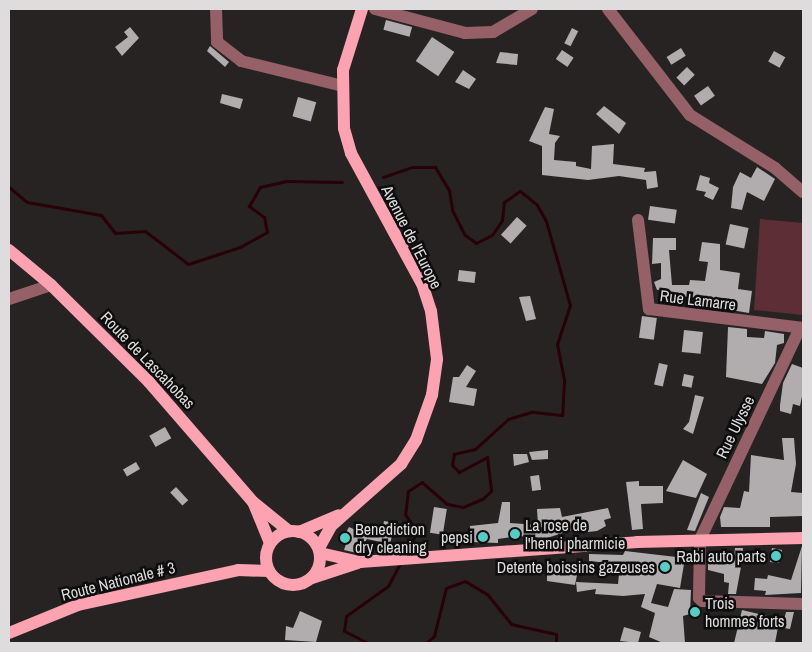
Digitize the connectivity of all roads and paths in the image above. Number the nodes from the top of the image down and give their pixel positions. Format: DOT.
graph roads {
  1 [pos="216,9"];
  2 [pos="362,9"];
  3 [pos="375,9"];
  4 [pos="532,9"];
  5 [pos="608,9"];
  6 [pos="343,86"];
  7 [pos="803,192"];
  8 [pos="638,220"];
  9 [pos="9,250"];
  10 [pos="51,285"];
  11 [pos="9,299"];
  12 [pos="802,328"];
  13 [pos="253,502"];
  14 [pos="343,513"];
  15 [pos="294,531"];
  16 [pos="803,538"];
  17 [pos="700,540"];
  18 [pos="268,549"];
  19 [pos="319,551"];
  20 [pos="360,562"];
  21 [pos="238,570"];
  22 [pos="269,571"];
  23 [pos="312,578"];
  24 [pos="803,604"];
  25 [pos="9,633"];
  1 -- 6 [label="street"];
  2 -- 6 [label="main road, Avenue de l'Europe"];
  3 -- 4 [label="street"];
  5 -- 7 [label="street"];
  6 -- 14 [label="main road, Avenue de l'Europe"];
  8 -- 12 [label="street, Rue Lamarre"];
  9 -- 10 [label="main road, Route de Lascahobas"];
  10 -- 11 [label="street"];
  10 -- 13 [label="main road, Route de Lascahobas"];
  12 -- 17 [label="street, Rue Ulysse"];
  13 -- 15 [label="main road, Route de Lascahobas"];
  13 -- 18 [label="main road, Route de Lascahobas"];
  14 -- 15 [label="main road, Avenue de l'Europe"];
  14 -- 19 [label="main road, Avenue de l'Europe"];
  15 -- 18 [label="main road"];
  15 -- 19 [label="main road"];
  16 -- 17 [label="main road"];
  17 -- 20 [label="main road"];
  17 -- 24 [label="street"];
  18 -- 21 [label="main road, Route Nationale # 3"];
  18 -- 22 [label="main road"];
  19 -- 20 [label="main road"];
  19 -- 23 [label="main road"];
  20 -- 23 [label="main road"];
  21 -- 22 [label="main road, Route Nationale # 3"];
  21 -- 25 [label="main road, Route Nationale # 3"];
  22 -- 23 [label="main road"];
}
